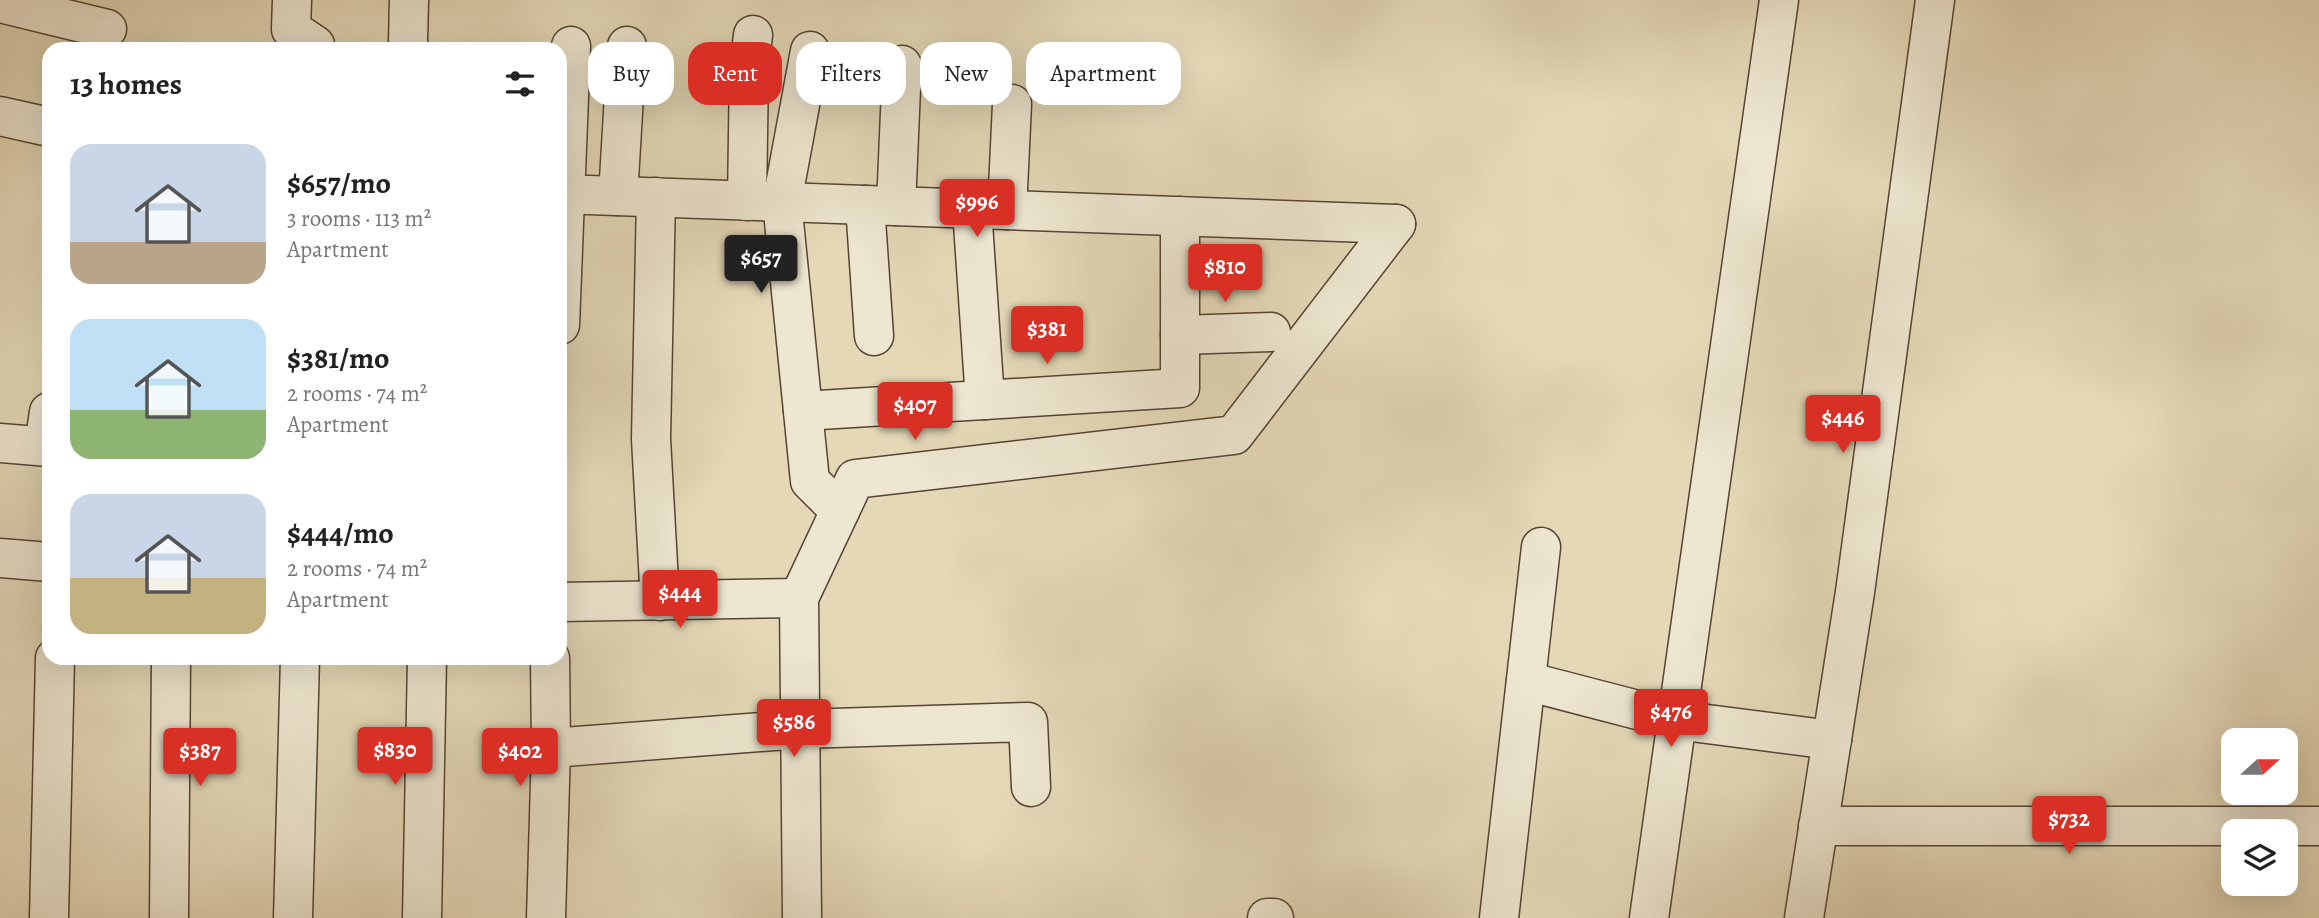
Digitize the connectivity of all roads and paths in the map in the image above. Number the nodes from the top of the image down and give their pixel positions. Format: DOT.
graph roads {
  1 [pos="292,0"];
  2 [pos="409,0"];
  3 [pos="1779,0"];
  4 [pos="1935,0"];
  5 [pos="0,3"];
  6 [pos="109,26"];
  7 [pos="753,35"];
  8 [pos="310,42"];
  9 [pos="408,42"];
  10 [pos="571,46"];
  11 [pos="796,97"];
  12 [pos="623,105"];
  13 [pos="896,105"];
  14 [pos="1012,105"];
  15 [pos="567,112"];
  16 [pos="0,116"];
  17 [pos="42,125"];
  18 [pos="567,194"];
  19 [pos="618,196"];
  20 [pos="656,197"];
  21 [pos="764,201"];
  22 [pos="881,205"];
  23 [pos="989,209"];
  24 [pos="1180,216"];
  25 [pos="1271,332"];
  26 [pos="1180,335"];
  27 [pos="874,336"];
  28 [pos="985,400"];
  29 [pos="803,411"];
  30 [pos="42,436"];
  31 [pos="0,443"];
  32 [pos="840,511"];
  33 [pos="1541,547"];
  34 [pos="0,558"];
  35 [pos="42,561"];
  36 [pos="799,598"];
  37 [pos="660,601"];
  38 [pos="567,602"];
  39 [pos="55,665"];
  40 [pos="171,665"];
  41 [pos="300,665"];
  42 [pos="427,665"];
  43 [pos="550,665"];
  44 [pos="1526,681"];
  45 [pos="1676,720"];
  46 [pos="801,729"];
  47 [pos="1832,740"];
  48 [pos="551,748"];
  49 [pos="1031,787"];
  50 [pos="1818,826"];
  51 [pos="2319,827"];
  52 [pos="49,918"];
  53 [pos="169,918"];
  54 [pos="293,918"];
  55 [pos="422,918"];
  56 [pos="545,918"];
  57 [pos="802,918"];
  58 [pos="1267,918"];
  59 [pos="1275,918"];
  60 [pos="1499,918"];
  61 [pos="1649,918"];
  62 [pos="1804,918"];
  1 -- 8 [label="street"];
  2 -- 9 [label="street"];
  3 -- 45 [label="street"];
  4 -- 47 [label="street"];
  5 -- 6 [label="street"];
  7 -- 21 [label="street"];
  10 -- 15 [label="street"];
  11 -- 21 [label="street"];
  12 -- 19 [label="street"];
  13 -- 22 [label="street"];
  14 -- 23 [label="street"];
  16 -- 17 [label="street"];
  18 -- 19 [label="street"];
  19 -- 20 [label="street"];
  20 -- 21 [label="street"];
  20 -- 37 [label="street"];
  21 -- 22 [label="street"];
  21 -- 29 [label="street"];
  22 -- 23 [label="street"];
  22 -- 27 [label="street"];
  23 -- 24 [label="street"];
  23 -- 28 [label="street"];
  24 -- 26 [label="street"];
  24 -- 32 [label="street"];
  25 -- 26 [label="street"];
  26 -- 28 [label="street"];
  28 -- 29 [label="street"];
  29 -- 32 [label="street"];
  30 -- 31 [label="street"];
  32 -- 36 [label="street"];
  33 -- 44 [label="street"];
  34 -- 35 [label="street"];
  36 -- 37 [label="street"];
  36 -- 46 [label="street"];
  37 -- 38 [label="street"];
  39 -- 52 [label="street"];
  40 -- 53 [label="street"];
  41 -- 54 [label="street"];
  42 -- 55 [label="street"];
  43 -- 48 [label="street"];
  44 -- 45 [label="street"];
  44 -- 60 [label="street"];
  45 -- 47 [label="street"];
  45 -- 61 [label="street"];
  46 -- 48 [label="street"];
  46 -- 49 [label="street"];
  46 -- 57 [label="street"];
  47 -- 50 [label="street"];
  48 -- 56 [label="street"];
  50 -- 51 [label="street"];
  50 -- 62 [label="street"];
  58 -- 59 [label="street"];
}
